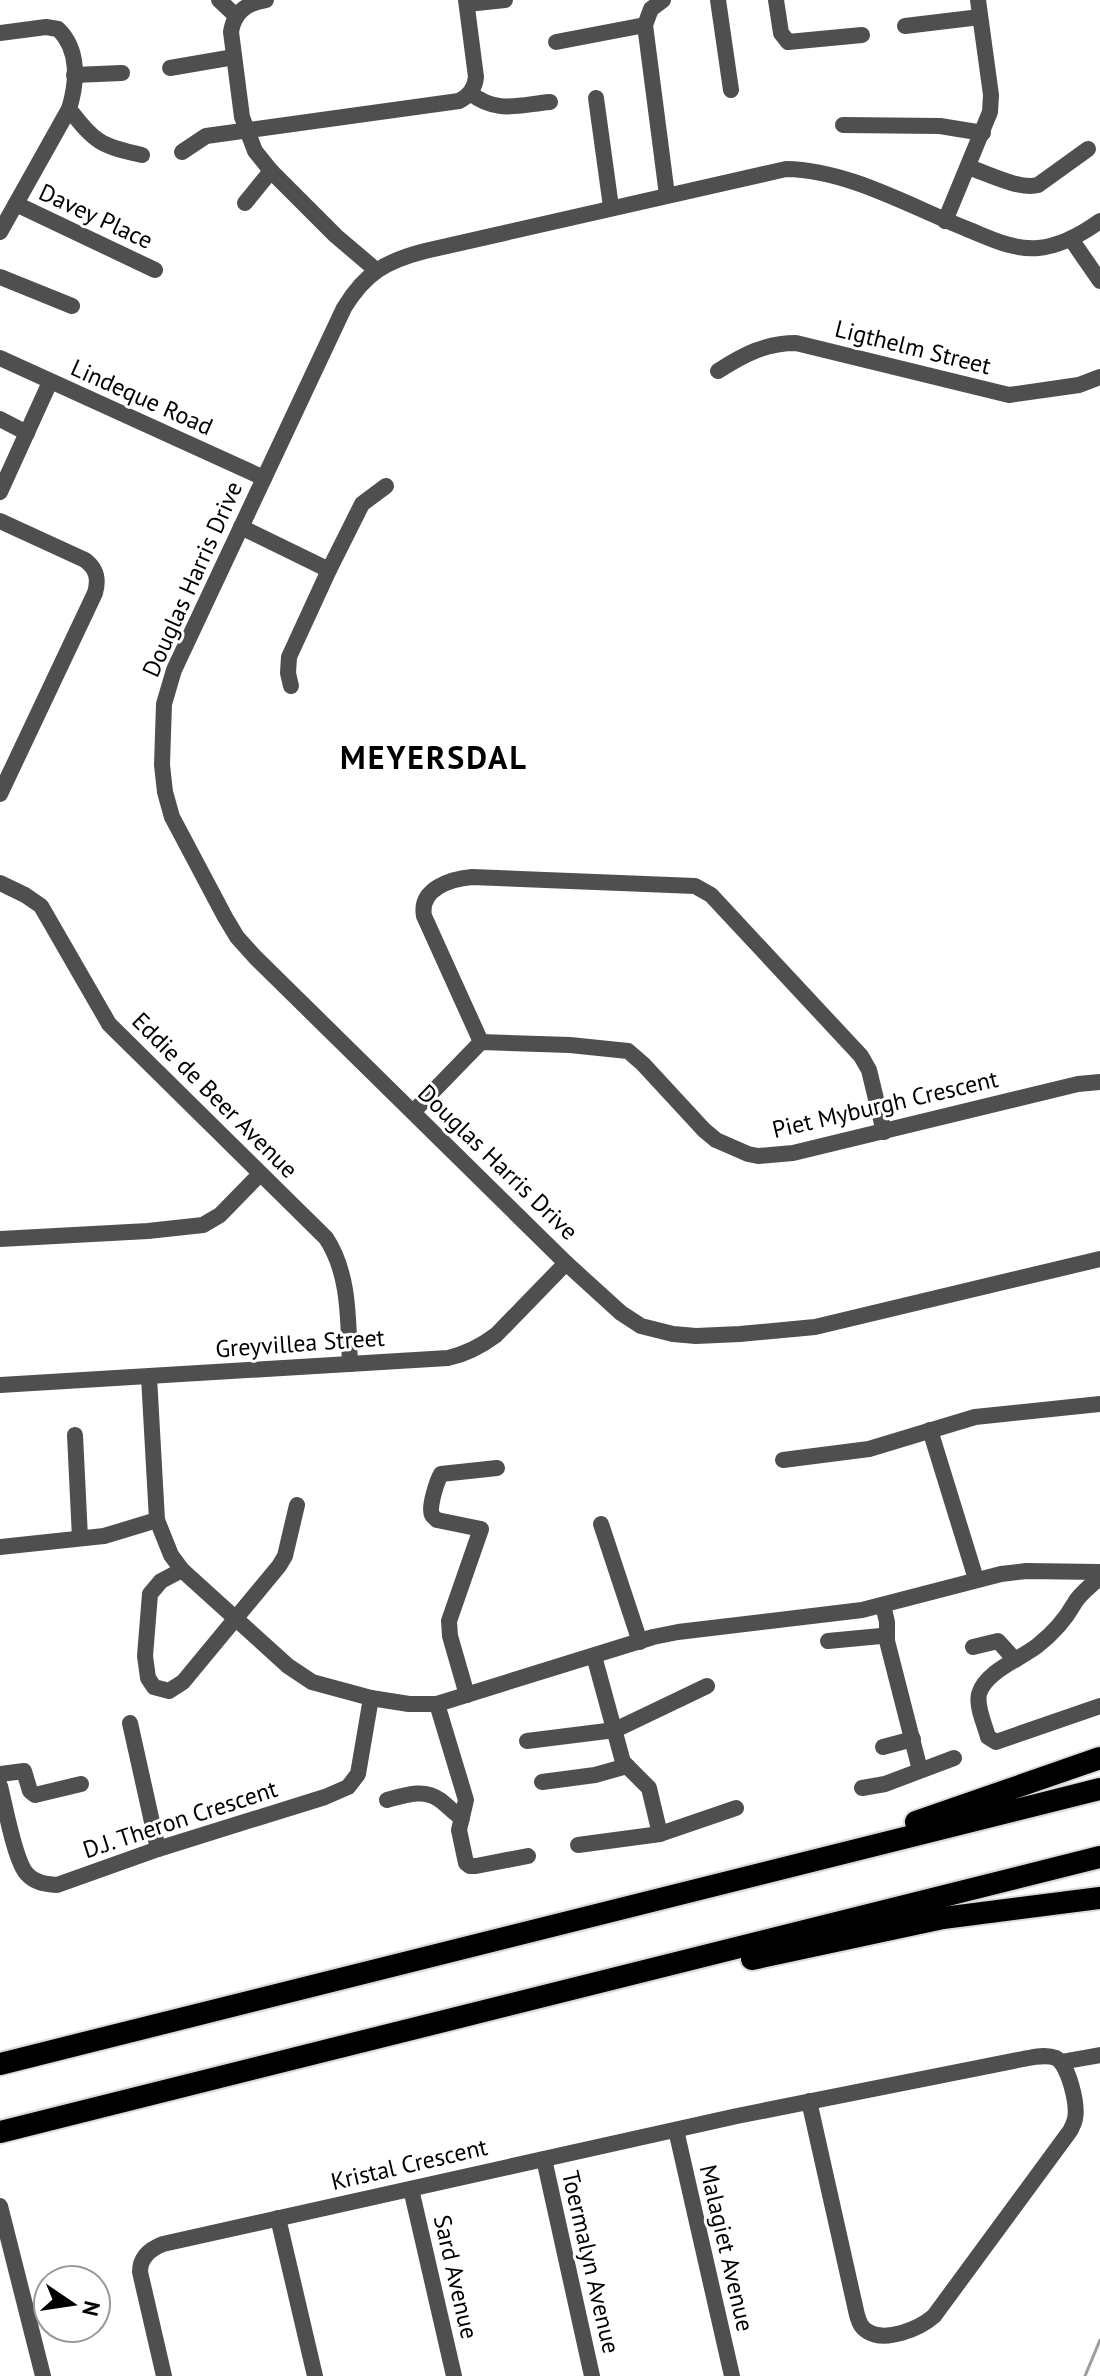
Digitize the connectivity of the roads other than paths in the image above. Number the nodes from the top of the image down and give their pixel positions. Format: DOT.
graph roads {
  1 [pos="219,0"];
  2 [pos="266,0"];
  3 [pos="505,0"];
  4 [pos="718,0"];
  5 [pos="776,0"];
  6 [pos="467,2"];
  7 [pos="652,9"];
  8 [pos="979,9"];
  9 [pos="236,16"];
  10 [pos="905,26"];
  11 [pos="0,33"];
  12 [pos="862,35"];
  13 [pos="556,42"];
  14 [pos="234,57"];
  15 [pos="170,68"];
  16 [pos="122,73"];
  17 [pos="74,75"];
  18 [pos="731,90"];
  19 [pos="470,93"];
  20 [pos="596,98"];
  21 [pos="550,102"];
  22 [pos="69,109"];
  23 [pos="843,125"];
  24 [pos="247,132"];
  25 [pos="983,133"];
  26 [pos="1088,149"];
  27 [pos="182,152"];
  28 [pos="142,155"];
  29 [pos="968,167"];
  30 [pos="271,171"];
  31 [pos="667,195"];
  32 [pos="245,203"];
  33 [pos="16,204"];
  34 [pos="611,207"];
  35 [pos="945,221"];
  36 [pos="1100,221"];
  37 [pos="1,226"];
  38 [pos="1071,239"];
  39 [pos="155,270"];
  40 [pos="376,270"];
  41 [pos="0,277"];
  42 [pos="1100,281"];
  43 [pos="72,306"];
  44 [pos="0,358"];
  45 [pos="718,371"];
  46 [pos="1100,377"];
  47 [pos="50,382"];
  48 [pos="0,419"];
  49 [pos="27,433"];
  50 [pos="264,478"];
  51 [pos="386,486"];
  52 [pos="0,492"];
  53 [pos="0,521"];
  54 [pos="241,527"];
  55 [pos="329,570"];
  56 [pos="291,686"];
  57 [pos="0,794"];
  58 [pos="0,883"];
  59 [pos="481,1042"];
  60 [pos="1100,1082"];
  61 [pos="413,1112"];
  62 [pos="884,1132"];
  63 [pos="260,1174"];
  64 [pos="0,1239"];
  65 [pos="1100,1259"];
  66 [pos="566,1263"];
  67 [pos="350,1364"];
  68 [pos="149,1377"];
  69 [pos="0,1385"];
  70 [pos="1100,1404"];
  71 [pos="930,1430"];
  72 [pos="75,1435"];
  73 [pos="783,1460"];
  74 [pos="497,1468"];
  75 [pos="297,1505"];
  76 [pos="157,1520"];
  77 [pos="601,1524"];
  78 [pos="80,1538"];
  79 [pos="0,1543"];
  80 [pos="182,1570"];
  81 [pos="1100,1574"];
  82 [pos="976,1579"];
  83 [pos="1100,1590"];
  84 [pos="877,1606"];
  85 [pos="1071,1611"];
  86 [pos="237,1618"];
  87 [pos="884,1638"];
  88 [pos="828,1641"];
  89 [pos="640,1642"];
  90 [pos="973,1647"];
  91 [pos="594,1656"];
  92 [pos="1015,1660"];
  93 [pos="707,1686"];
  94 [pos="467,1695"];
  95 [pos="371,1698"];
  96 [pos="437,1704"];
  97 [pos="1100,1706"];
  98 [pos="130,1723"];
  99 [pos="615,1730"];
  100 [pos="913,1739"];
  101 [pos="527,1741"];
  102 [pos="883,1747"];
  103 [pos="954,1758"];
  104 [pos="1100,1758"];
  105 [pos="627,1766"];
  106 [pos="920,1770"];
  107 [pos="0,1774"];
  108 [pos="542,1782"];
  109 [pos="81,1784"];
  110 [pos="0,1786"];
  111 [pos="862,1788"];
  112 [pos="1100,1789"];
  113 [pos="387,1800"];
  114 [pos="736,1808"];
  115 [pos="462,1818"];
  116 [pos="660,1834"];
  117 [pos="578,1845"];
  118 [pos="158,1849"];
  119 [pos="528,1856"];
  120 [pos="825,1857"];
  121 [pos="1100,1857"];
  122 [pos="1100,1898"];
  123 [pos="496,2008"];
  124 [pos="1100,2055"];
  125 [pos="1061,2062"];
  126 [pos="0,2064"];
  127 [pos="809,2101"];
  128 [pos="676,2130"];
  129 [pos="0,2132"];
  130 [pos="544,2159"];
  131 [pos="411,2189"];
  132 [pos="0,2206"];
  133 [pos="278,2218"];
  134 [pos="43,2376"];
  135 [pos="164,2376"];
  136 [pos="315,2376"];
  137 [pos="454,2376"];
  138 [pos="592,2376"];
  139 [pos="732,2376"];
  1 -- 9 [label="street"];
  2 -- 9 [label="street"];
  3 -- 6 [label="street"];
  4 -- 18 [label="street"];
  5 -- 12 [label="street"];
  6 -- 19 [label="street"];
  7 -- 13 [label="street"];
  7 -- 31 [label="street"];
  8 -- 10 [label="street"];
  8 -- 25 [label="street"];
  9 -- 14 [label="street"];
  11 -- 17 [label="street"];
  14 -- 15 [label="street"];
  14 -- 24 [label="street"];
  16 -- 17 [label="street"];
  17 -- 22 [label="street"];
  19 -- 21 [label="street"];
  19 -- 24 [label="street"];
  20 -- 34 [label="street"];
  22 -- 28 [label="street"];
  22 -- 33 [label="street"];
  23 -- 25 [label="street"];
  24 -- 27 [label="street"];
  24 -- 30 [label="street"];
  25 -- 29 [label="street"];
  26 -- 29 [label="street"];
  29 -- 35 [label="street"];
  30 -- 32 [label="street"];
  30 -- 40 [label="street"];
  31 -- 34 [label="street, Douglas Harris Drive"];
  31 -- 35 [label="street, Douglas Harris Drive"];
  33 -- 37 [label="street"];
  33 -- 39 [label="street, Davey Place"];
  34 -- 40 [label="street, Douglas Harris Drive"];
  35 -- 38 [label="street, Douglas Harris Drive"];
  36 -- 38 [label="street, Douglas Harris Drive"];
  38 -- 42 [label="street"];
  40 -- 50 [label="street, Douglas Harris Drive"];
  41 -- 43 [label="street"];
  44 -- 47 [label="street, Lindeque Road"];
  45 -- 46 [label="street, Ligthelm Street"];
  47 -- 49 [label="street"];
  47 -- 50 [label="street, Lindeque Road"];
  48 -- 49 [label="street"];
  49 -- 52 [label="street"];
  50 -- 54 [label="street, Douglas Harris Drive"];
  51 -- 55 [label="street"];
  53 -- 57 [label="street"];
  54 -- 55 [label="street"];
  54 -- 61 [label="street, Douglas Harris Drive"];
  55 -- 56 [label="street"];
  58 -- 63 [label="street, Eddie de Beer Avenue"];
  59 -- 61 [label="street"];
  59 -- 62 [label="street, Piet Myburgh Crescent"];
  59 -- 62 [label="street"];
  60 -- 62 [label="street, Piet Myburgh Crescent"];
  61 -- 66 [label="street, Douglas Harris Drive"];
  63 -- 64 [label="street"];
  63 -- 67 [label="street, Eddie de Beer Avenue"];
  65 -- 66 [label="street, Douglas Harris Drive"];
  66 -- 67 [label="street, Greyvillea Street"];
  67 -- 68 [label="street, Greyvillea Street"];
  68 -- 69 [label="street, Greyvillea Street"];
  68 -- 76 [label="street"];
  70 -- 71 [label="street"];
  71 -- 73 [label="street"];
  71 -- 82 [label="street"];
  72 -- 78 [label="street"];
  74 -- 94 [label="street"];
  75 -- 86 [label="street"];
  76 -- 78 [label="street"];
  76 -- 80 [label="street"];
  77 -- 89 [label="street"];
  78 -- 79 [label="street"];
  80 -- 86 [label="street"];
  80 -- 86 [label="street"];
  81 -- 82 [label="street"];
  81 -- 85 [label="street"];
  82 -- 84 [label="street"];
  83 -- 85 [label="street"];
  84 -- 87 [label="street"];
  84 -- 89 [label="street"];
  85 -- 92 [label="street"];
  86 -- 95 [label="street"];
  87 -- 88 [label="street"];
  87 -- 100 [label="street"];
  89 -- 91 [label="street"];
  90 -- 92 [label="street"];
  91 -- 94 [label="street"];
  91 -- 99 [label="street"];
  92 -- 97 [label="street"];
  93 -- 99 [label="street"];
  94 -- 96 [label="street"];
  95 -- 96 [label="street"];
  95 -- 118 [label="street, D.J. Theron Crescent"];
  96 -- 115 [label="street"];
  98 -- 118 [label="street"];
  99 -- 101 [label="street"];
  99 -- 105 [label="street"];
  100 -- 102 [label="street"];
  100 -- 106 [label="street"];
  103 -- 106 [label="street"];
  104 -- 120 [label="highway"];
  105 -- 108 [label="street"];
  105 -- 116 [label="street"];
  106 -- 111 [label="street"];
  107 -- 109 [label="street"];
  110 -- 118 [label="street, D.J. Theron Crescent"];
  112 -- 120 [label="highway"];
  113 -- 115 [label="street"];
  114 -- 116 [label="street"];
  115 -- 119 [label="street"];
  116 -- 117 [label="street"];
  120 -- 126 [label="highway"];
  121 -- 123 [label="highway"];
  122 -- 123 [label="highway"];
  123 -- 129 [label="highway"];
  124 -- 125 [label="street, Kristal Crescent"];
  125 -- 127 [label="street, Kristal Crescent"];
  125 -- 127 [label="street"];
  127 -- 128 [label="street, Kristal Crescent"];
  128 -- 130 [label="street, Kristal Crescent"];
  128 -- 139 [label="street, Malagiet Avenue"];
  130 -- 131 [label="street, Kristal Crescent"];
  130 -- 138 [label="street, Toermalyn Avenue"];
  131 -- 133 [label="street, Kristal Crescent"];
  131 -- 137 [label="street, Sard Avenue"];
  132 -- 134 [label="street"];
  133 -- 135 [label="street, Kristal Crescent"];
  133 -- 136 [label="street"];
}
